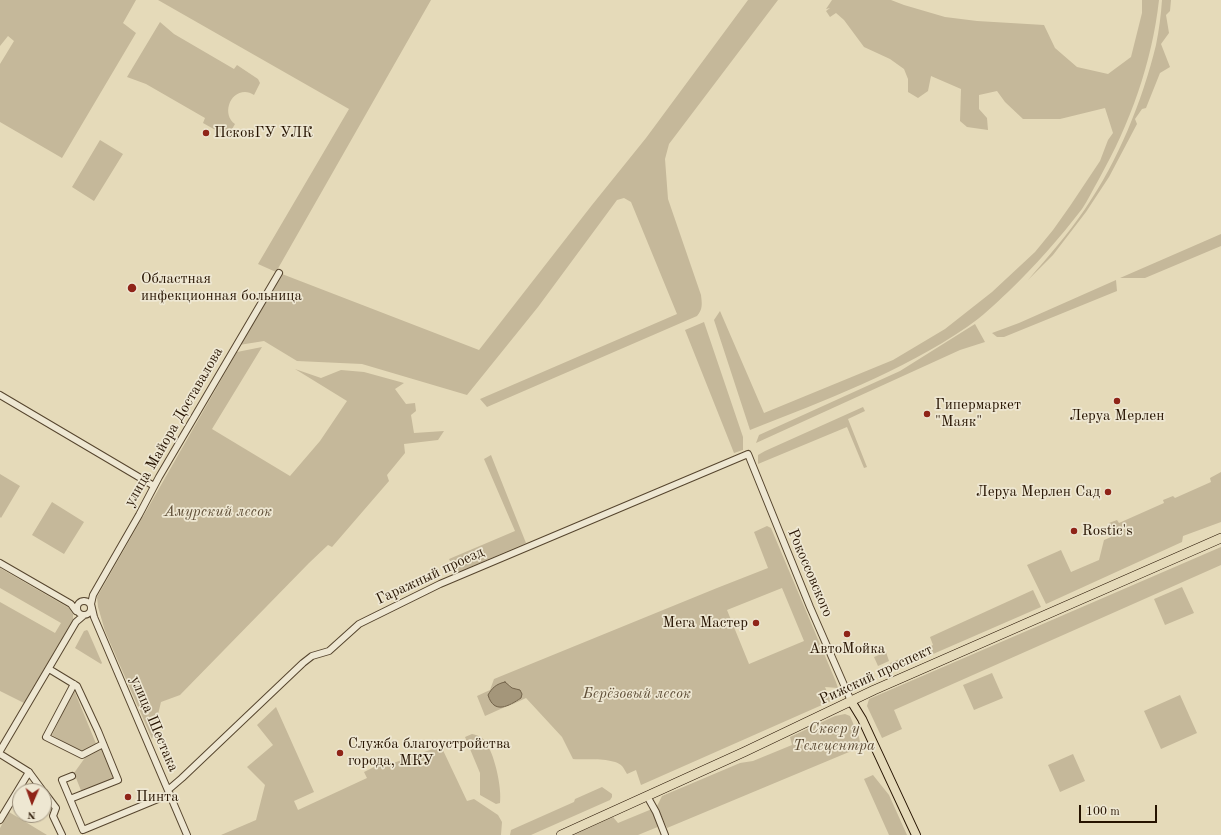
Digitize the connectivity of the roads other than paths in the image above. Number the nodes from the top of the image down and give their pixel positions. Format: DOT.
graph roads {
  1 [pos="279,272"];
  2 [pos="0,396"];
  3 [pos="748,454"];
  4 [pos="154,486"];
  5 [pos="1221,531"];
  6 [pos="1221,538"];
  7 [pos="1204,545"];
  8 [pos="0,562"];
  9 [pos="93,595"];
  10 [pos="84,601"];
  11 [pos="91,607"];
  12 [pos="79,611"];
  13 [pos="96,623"];
  14 [pos="49,669"];
  15 [pos="74,684"];
  16 [pos="851,701"];
  17 [pos="102,744"];
  18 [pos="0,753"];
  19 [pos="29,772"];
  20 [pos="72,776"];
  21 [pos="37,783"];
  22 [pos="169,792"];
  23 [pos="647,796"];
  24 [pos="70,799"];
  25 [pos="52,803"];
  26 [pos="0,820"];
  27 [pos="62,835"];
  28 [pos="186,835"];
  29 [pos="561,835"];
  30 [pos="665,835"];
  31 [pos="916,835"];
  1 -- 4 [label="street, улица Майора Доставалова"];
  2 -- 4 [label="street"];
  3 -- 16 [label="street, Рокоссовского"];
  3 -- 22 [label="street, Гаражный проезд"];
  4 -- 9 [label="street, улица Майора Доставалова"];
  5 -- 7 [label="highway, Рижский проспект"];
  6 -- 7 [label="highway, Рижский проспект"];
  7 -- 16 [label="highway, Рижский проспект"];
  8 -- 12 [label="street, улица Шестака"];
  9 -- 10 [label="street, улица Майора Доставалова"];
  9 -- 11 [label="street, улица Майора Доставалова"];
  10 -- 11 [label="street"];
  10 -- 12 [label="street, улица Майора Доставалова"];
  11 -- 12 [label="street"];
  11 -- 13 [label="street, улица Шестака"];
  12 -- 13 [label="street, улица Шестака"];
  12 -- 14 [label="street"];
  13 -- 22 [label="street, улица Шестака"];
  14 -- 15 [label="street"];
  14 -- 18 [label="street"];
  15 -- 17 [label="street"];
  15 -- 17 [label="street"];
  16 -- 23 [label="highway, Рижский проспект"];
  16 -- 31 [label="main road"];
  17 -- 24 [label="street"];
  18 -- 19 [label="street"];
  19 -- 21 [label="street"];
  19 -- 26 [label="street"];
  20 -- 24 [label="street"];
  22 -- 24 [label="street, Гаражный проезд"];
  22 -- 28 [label="street, улица Шестака"];
  23 -- 29 [label="highway, Рижский проспект"];
  23 -- 30 [label="street"];
  25 -- 27 [label="street"];
}
